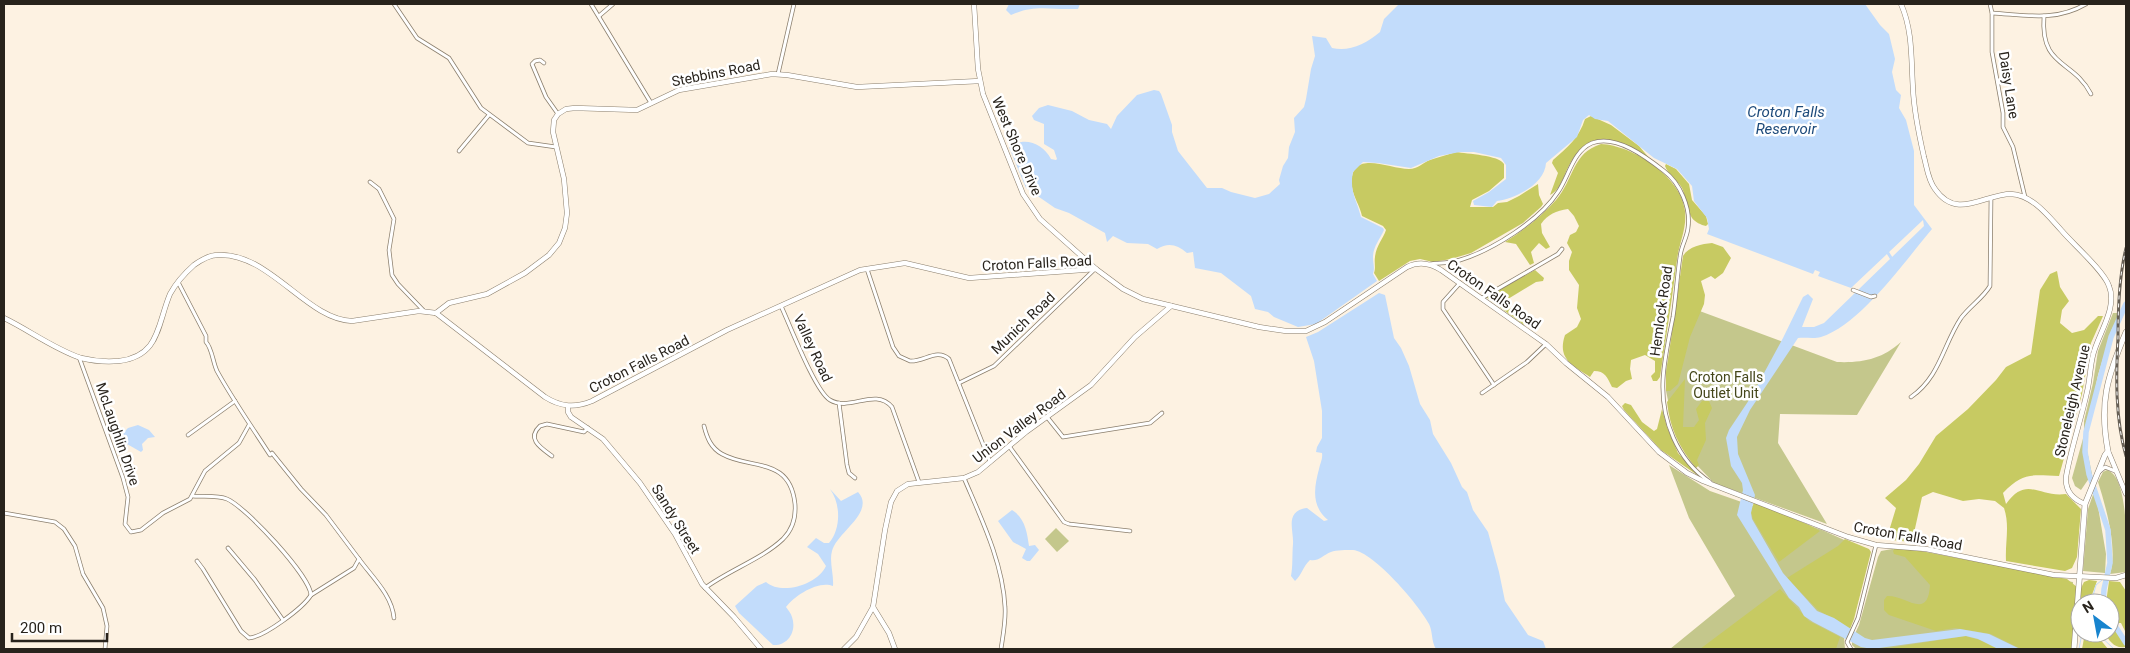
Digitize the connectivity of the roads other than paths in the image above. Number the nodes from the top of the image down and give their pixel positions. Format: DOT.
graph roads {
  1 [pos="394,4"];
  2 [pos="591,4"];
  3 [pos="613,4"];
  4 [pos="794,4"];
  5 [pos="974,4"];
  6 [pos="1901,4"];
  7 [pos="1990,4"];
  8 [pos="2086,4"];
  9 [pos="1992,13"];
  10 [pos="599,16"];
  11 [pos="2044,16"];
  12 [pos="544,63"];
  13 [pos="778,74"];
  14 [pos="980,81"];
  15 [pos="2091,94"];
  16 [pos="651,103"];
  17 [pos="489,114"];
  18 [pos="558,114"];
  19 [pos="556,146"];
  20 [pos="459,151"];
  21 [pos="370,182"];
  22 [pos="2025,197"];
  23 [pos="1991,199"];
  24 [pos="1562,249"];
  25 [pos="1430,264"];
  26 [pos="867,269"];
  27 [pos="1096,269"];
  28 [pos="178,282"];
  29 [pos="1460,283"];
  30 [pos="1853,290"];
  31 [pos="1875,296"];
  32 [pos="1482,298"];
  33 [pos="781,306"];
  34 [pos="1171,306"];
  35 [pos="424,311"];
  36 [pos="436,314"];
  37 [pos="4,318"];
  38 [pos="2126,332"];
  39 [pos="1546,344"];
  40 [pos="79,357"];
  41 [pos="959,383"];
  42 [pos="1494,385"];
  43 [pos="1482,393"];
  44 [pos="1911,396"];
  45 [pos="235,401"];
  46 [pos="838,403"];
  47 [pos="568,406"];
  48 [pos="1162,413"];
  49 [pos="1047,417"];
  50 [pos="250,425"];
  51 [pos="704,426"];
  52 [pos="588,428"];
  53 [pos="188,435"];
  54 [pos="1009,446"];
  55 [pos="2108,451"];
  56 [pos="552,456"];
  57 [pos="990,462"];
  58 [pos="2116,472"];
  59 [pos="2098,474"];
  60 [pos="855,478"];
  61 [pos="964,478"];
  62 [pos="919,482"];
  63 [pos="1716,486"];
  64 [pos="2126,494"];
  65 [pos="192,496"];
  66 [pos="2085,504"];
  67 [pos="4,514"];
  68 [pos="1130,531"];
  69 [pos="1876,545"];
  70 [pos="228,548"];
  71 [pos="359,559"];
  72 [pos="197,561"];
  73 [pos="2079,577"];
  74 [pos="2125,577"];
  75 [pos="705,588"];
  76 [pos="310,595"];
  77 [pos="873,607"];
  78 [pos="394,618"];
  79 [pos="284,620"];
  80 [pos="105,649"];
  81 [pos="761,649"];
  82 [pos="844,649"];
  83 [pos="895,649"];
  84 [pos="1001,649"];
  85 [pos="1851,649"];
  86 [pos="2074,649"];
  1 -- 17 [label="street"];
  2 -- 10 [label="street"];
  3 -- 10 [label="street"];
  4 -- 13 [label="street"];
  5 -- 14 [label="street, West Shore Drive"];
  6 -- 23 [label="street"];
  7 -- 9 [label="street, Daisy Lane"];
  8 -- 11 [label="street"];
  9 -- 11 [label="street"];
  9 -- 22 [label="street, Daisy Lane"];
  10 -- 16 [label="street"];
  11 -- 15 [label="street"];
  12 -- 18 [label="street"];
  13 -- 14 [label="street, Stebbins Road"];
  13 -- 16 [label="street, Stebbins Road"];
  14 -- 27 [label="street, West Shore Drive"];
  16 -- 18 [label="street, Stebbins Road"];
  17 -- 19 [label="street"];
  17 -- 20 [label="street"];
  18 -- 19 [label="street"];
  19 -- 36 [label="street"];
  21 -- 35 [label="street"];
  22 -- 23 [label="street"];
  22 -- 66 [label="street, Stoneleigh Avenue"];
  23 -- 44 [label="street"];
  24 -- 32 [label="street"];
  25 -- 29 [label="street, Croton Falls Road"];
  25 -- 34 [label="street, Croton Falls Road"];
  25 -- 63 [label="street, Hemlock Road"];
  26 -- 27 [label="street, Croton Falls Road"];
  26 -- 33 [label="street, Croton Falls Road"];
  26 -- 41 [label="street"];
  27 -- 34 [label="street, Croton Falls Road"];
  27 -- 41 [label="street, Munich Road"];
  28 -- 35 [label="street"];
  28 -- 40 [label="street"];
  28 -- 45 [label="street"];
  29 -- 32 [label="street, Croton Falls Road"];
  29 -- 42 [label="street"];
  30 -- 31 [label="street"];
  32 -- 39 [label="street, Croton Falls Road"];
  33 -- 46 [label="street, Valley Road"];
  33 -- 47 [label="street, Croton Falls Road"];
  34 -- 49 [label="street, Union Valley Road"];
  35 -- 36 [label="street"];
  36 -- 47 [label="street"];
  37 -- 40 [label="street"];
  38 -- 55 [label="main road"];
  39 -- 42 [label="street"];
  39 -- 63 [label="street, Croton Falls Road"];
  40 -- 65 [label="street, McLaughlin Drive"];
  41 -- 57 [label="street"];
  42 -- 43 [label="street"];
  45 -- 50 [label="street"];
  45 -- 53 [label="street"];
  46 -- 60 [label="street"];
  46 -- 62 [label="street"];
  47 -- 52 [label="street, Sandy Street"];
  48 -- 49 [label="street"];
  49 -- 54 [label="street, Union Valley Road"];
  50 -- 65 [label="street"];
  50 -- 71 [label="street"];
  51 -- 75 [label="street"];
  52 -- 56 [label="street"];
  52 -- 75 [label="street, Sandy Street"];
  54 -- 57 [label="street, Union Valley Road"];
  54 -- 68 [label="street"];
  55 -- 58 [label="street"];
  55 -- 59 [label="main road"];
  57 -- 61 [label="street, Union Valley Road"];
  58 -- 59 [label="street"];
  58 -- 64 [label="street"];
  59 -- 66 [label="main road"];
  61 -- 62 [label="street, Union Valley Road"];
  61 -- 84 [label="street"];
  62 -- 77 [label="street, Union Valley Road"];
  63 -- 69 [label="street, Croton Falls Road"];
  65 -- 76 [label="street"];
  66 -- 73 [label="main road"];
  67 -- 80 [label="street"];
  69 -- 73 [label="street, Croton Falls Road"];
  69 -- 85 [label="street"];
  70 -- 79 [label="street"];
  71 -- 76 [label="street"];
  71 -- 78 [label="street"];
  72 -- 79 [label="street"];
  73 -- 74 [label="street, Croton Falls Road"];
  73 -- 86 [label="main road"];
  75 -- 81 [label="street, Sandy Street"];
  76 -- 79 [label="street"];
  77 -- 82 [label="street, Union Valley Road"];
  77 -- 83 [label="street"];
}
